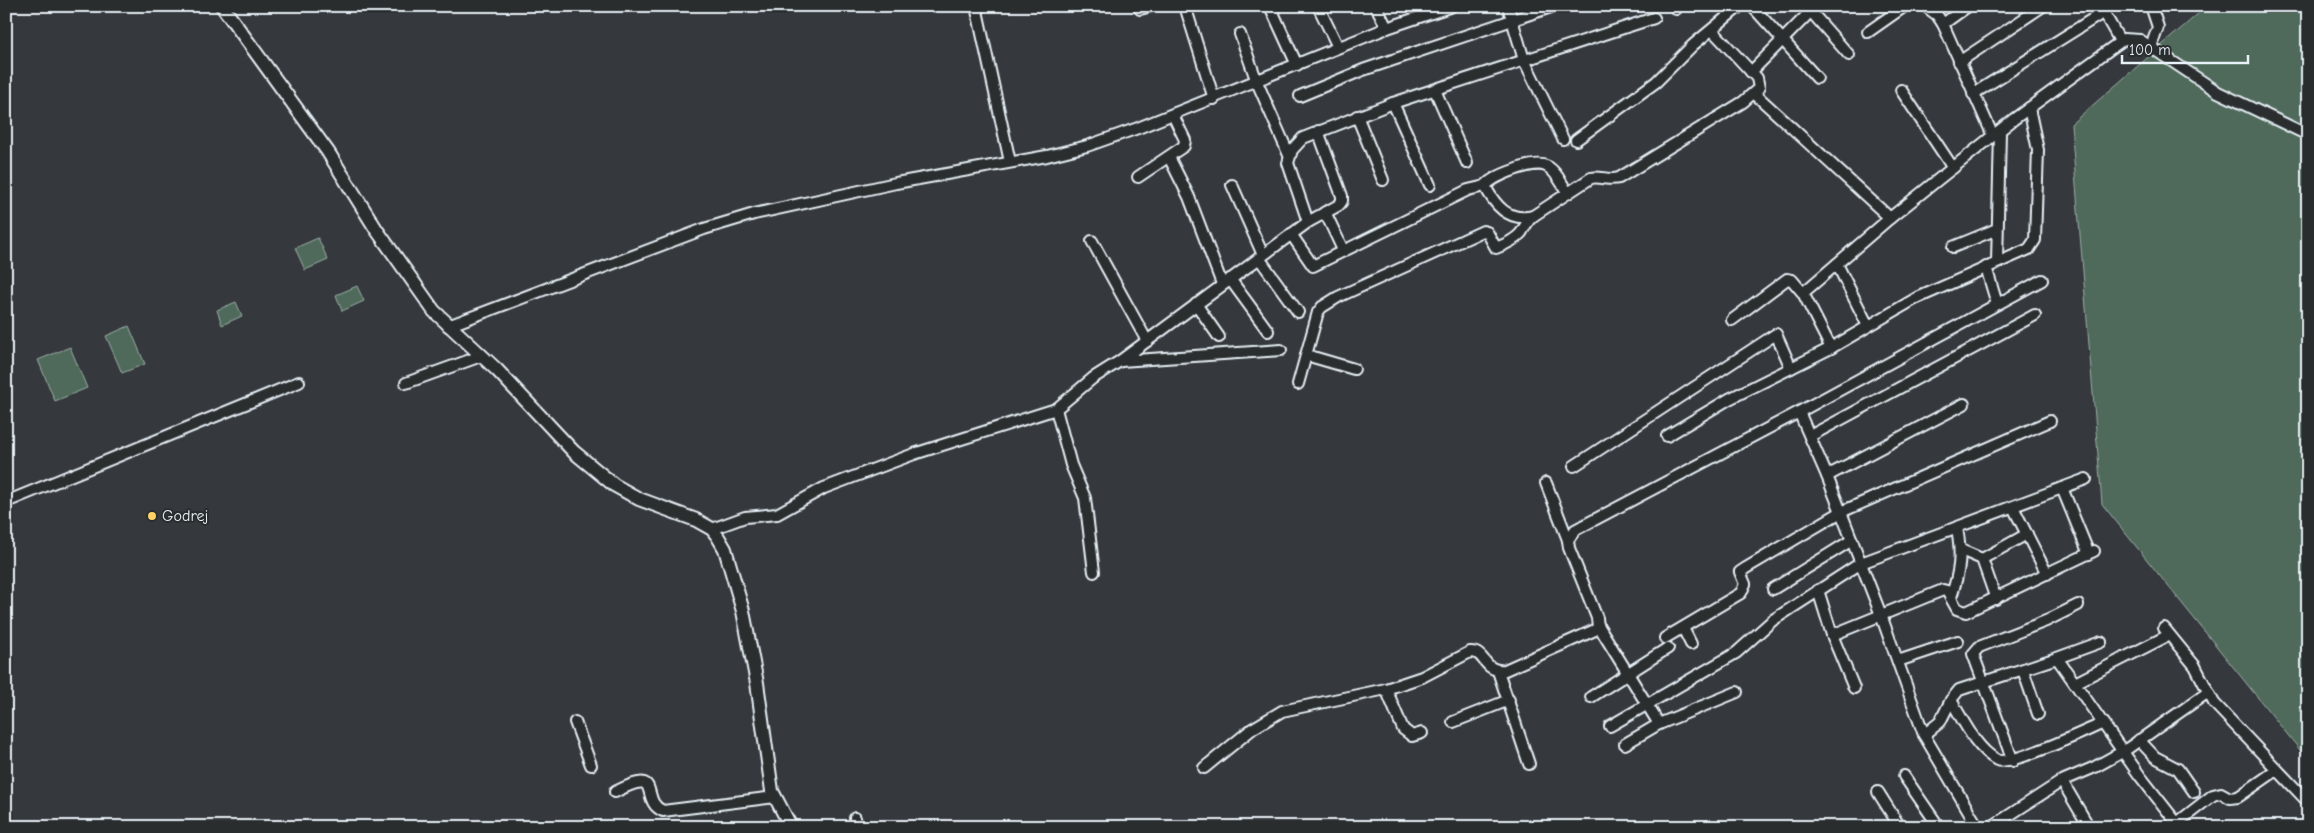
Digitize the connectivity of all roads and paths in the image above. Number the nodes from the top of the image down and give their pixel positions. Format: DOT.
graph roads {
  1 [pos="222,6"];
  2 [pos="976,6"];
  3 [pos="1152,6"];
  4 [pos="1185,6"];
  5 [pos="1270,6"];
  6 [pos="1318,6"];
  7 [pos="1376,6"];
  8 [pos="1452,6"];
  9 [pos="1508,6"];
  10 [pos="1554,6"];
  11 [pos="1740,6"];
  12 [pos="1752,6"];
  13 [pos="1904,6"];
  14 [pos="1925,6"];
  15 [pos="1968,6"];
  16 [pos="2043,6"];
  17 [pos="2151,6"];
  18 [pos="1140,9"];
  19 [pos="1808,9"];
  20 [pos="2102,9"];
  21 [pos="1730,10"];
  22 [pos="1654,18"];
  23 [pos="1512,20"];
  24 [pos="1943,24"];
  25 [pos="1387,28"];
  26 [pos="1712,30"];
  27 [pos="1868,32"];
  28 [pos="1240,34"];
  29 [pos="1783,40"];
  30 [pos="2120,41"];
  31 [pos="1338,47"];
  32 [pos="2151,47"];
  33 [pos="1849,55"];
  34 [pos="1524,60"];
  35 [pos="1958,62"];
  36 [pos="1298,66"];
  37 [pos="1751,72"];
  38 [pos="1817,78"];
  39 [pos="1257,82"];
  40 [pos="1435,90"];
  41 [pos="1901,90"];
  42 [pos="1755,94"];
  43 [pos="1973,94"];
  44 [pos="1300,96"];
  45 [pos="1214,98"];
  46 [pos="1393,103"];
  47 [pos="2029,108"];
  48 [pos="1173,115"];
  49 [pos="1357,116"];
  50 [pos="1318,131"];
  51 [pos="1996,134"];
  52 [pos="2308,135"];
  53 [pos="1563,139"];
  54 [pos="1576,140"];
  55 [pos="1289,155"];
  56 [pos="1169,157"];
  57 [pos="1010,162"];
  58 [pos="1467,163"];
  59 [pos="1953,168"];
  60 [pos="1138,177"];
  61 [pos="1383,180"];
  62 [pos="1232,185"];
  63 [pos="1430,185"];
  64 [pos="1485,186"];
  65 [pos="1568,193"];
  66 [pos="1325,212"];
  67 [pos="1533,216"];
  68 [pos="1890,218"];
  69 [pos="1308,222"];
  70 [pos="1997,229"];
  71 [pos="1291,234"];
  72 [pos="1092,240"];
  73 [pos="1953,246"];
  74 [pos="1343,250"];
  75 [pos="1261,256"];
  76 [pos="1997,262"];
  77 [pos="1837,264"];
  78 [pos="1986,267"];
  79 [pos="2042,280"];
  80 [pos="1226,281"];
  81 [pos="1803,293"];
  82 [pos="1196,304"];
  83 [pos="1997,304"];
  84 [pos="1298,312"];
  85 [pos="2035,315"];
  86 [pos="1732,320"];
  87 [pos="448,326"];
  88 [pos="1868,326"];
  89 [pos="1268,331"];
  90 [pos="1219,337"];
  91 [pos="1147,340"];
  92 [pos="1830,348"];
  93 [pos="1281,350"];
  94 [pos="1306,355"];
  95 [pos="481,356"];
  96 [pos="1120,361"];
  97 [pos="1791,368"];
  98 [pos="1354,369"];
  99 [pos="299,382"];
  100 [pos="406,383"];
  101 [pos="1298,384"];
  102 [pos="1964,404"];
  103 [pos="1056,409"];
  104 [pos="1799,412"];
  105 [pos="2050,421"];
  106 [pos="1667,436"];
  107 [pos="1810,436"];
  108 [pos="1574,466"];
  109 [pos="1827,476"];
  110 [pos="2086,479"];
  111 [pos="1546,483"];
  112 [pos="2062,488"];
  113 [pos="6,502"];
  114 [pos="2013,507"];
  115 [pos="1841,512"];
  116 [pos="1957,528"];
  117 [pos="712,529"];
  118 [pos="2027,534"];
  119 [pos="1568,540"];
  120 [pos="1852,540"];
  121 [pos="1961,550"];
  122 [pos="1982,560"];
  123 [pos="1861,563"];
  124 [pos="1094,572"];
  125 [pos="2047,574"];
  126 [pos="1773,589"];
  127 [pos="1818,590"];
  128 [pos="1951,597"];
  129 [pos="1996,599"];
  130 [pos="2078,605"];
  131 [pos="1881,615"];
  132 [pos="1598,625"];
  133 [pos="1683,628"];
  134 [pos="1832,635"];
  135 [pos="1958,641"];
  136 [pos="2101,642"];
  137 [pos="1691,644"];
  138 [pos="2057,658"];
  139 [pos="1898,661"];
  140 [pos="2023,670"];
  141 [pos="1498,671"];
  142 [pos="1628,674"];
  143 [pos="1983,682"];
  144 [pos="2075,683"];
  145 [pos="1854,688"];
  146 [pos="1386,689"];
  147 [pos="1737,692"];
  148 [pos="2206,693"];
  149 [pos="1591,697"];
  150 [pos="1509,700"];
  151 [pos="1951,700"];
  152 [pos="1647,705"];
  153 [pos="2038,714"];
  154 [pos="575,722"];
  155 [pos="1453,722"];
  156 [pos="2104,723"];
  157 [pos="1659,724"];
  158 [pos="1610,726"];
  159 [pos="1422,733"];
  160 [pos="1924,735"];
  161 [pos="2139,740"];
  162 [pos="1625,744"];
  163 [pos="2124,751"];
  164 [pos="2013,761"];
  165 [pos="1529,764"];
  166 [pos="591,765"];
  167 [pos="1204,768"];
  168 [pos="2277,770"];
  169 [pos="1904,776"];
  170 [pos="2062,781"];
  171 [pos="614,792"];
  172 [pos="1878,792"];
  173 [pos="2194,792"];
  174 [pos="775,798"];
  175 [pos="2308,802"];
  176 [pos="2179,825"];
  177 [pos="791,827"];
  178 [pos="1900,827"];
  179 [pos="1939,827"];
  180 [pos="1978,827"];
  181 [pos="1991,827"];
  182 [pos="2089,827"];
  1 -- 87 [label="street"];
  2 -- 57 [label="street"];
  3 -- 18 [label="street"];
  4 -- 45 [label="street"];
  5 -- 36 [label="street"];
  6 -- 31 [label="street"];
  7 -- 25 [label="street"];
  8 -- 25 [label="street"];
  9 -- 23 [label="street"];
  10 -- 23 [label="street"];
  11 -- 21 [label="street"];
  12 -- 29 [label="street"];
  13 -- 27 [label="street"];
  14 -- 24 [label="street"];
  15 -- 24 [label="street"];
  16 -- 35 [label="street"];
  17 -- 32 [label="street"];
  19 -- 29 [label="street"];
  19 -- 33 [label="street"];
  20 -- 30 [label="street"];
  20 -- 43 [label="street"];
  21 -- 26 [label="street"];
  22 -- 34 [label="street"];
  23 -- 34 [label="street"];
  23 -- 44 [label="street"];
  24 -- 35 [label="street"];
  25 -- 31 [label="street"];
  26 -- 37 [label="street"];
  26 -- 54 [label="street"];
  28 -- 39 [label="street"];
  29 -- 37 [label="street"];
  29 -- 38 [label="street"];
  30 -- 32 [label="street"];
  30 -- 47 [label="street"];
  31 -- 36 [label="street"];
  32 -- 52 [label="street"];
  34 -- 40 [label="street"];
  34 -- 53 [label="street"];
  35 -- 43 [label="street"];
  36 -- 39 [label="street"];
  37 -- 42 [label="street"];
  39 -- 45 [label="street"];
  39 -- 55 [label="street"];
  40 -- 46 [label="street"];
  40 -- 58 [label="street"];
  41 -- 59 [label="street"];
  42 -- 65 [label="street"];
  42 -- 68 [label="street"];
  43 -- 51 [label="street"];
  45 -- 48 [label="street"];
  46 -- 49 [label="street"];
  46 -- 63 [label="street"];
  47 -- 51 [label="street"];
  47 -- 76 [label="street"];
  48 -- 56 [label="street"];
  48 -- 57 [label="street"];
  49 -- 50 [label="street"];
  49 -- 61 [label="street"];
  50 -- 55 [label="street"];
  50 -- 66 [label="street"];
  51 -- 59 [label="street"];
  51 -- 70 [label="street"];
  55 -- 69 [label="street"];
  56 -- 60 [label="street"];
  56 -- 80 [label="street"];
  57 -- 87 [label="street"];
  59 -- 68 [label="street"];
  62 -- 75 [label="street"];
  64 -- 65 [label="street"];
  64 -- 67 [label="street"];
  64 -- 74 [label="street"];
  65 -- 67 [label="street"];
  66 -- 69 [label="street"];
  66 -- 74 [label="street"];
  67 -- 94 [label="street"];
  68 -- 77 [label="street"];
  69 -- 71 [label="street"];
  70 -- 73 [label="street"];
  70 -- 76 [label="street"];
  71 -- 74 [label="street"];
  71 -- 75 [label="street"];
  72 -- 91 [label="street"];
  75 -- 80 [label="street"];
  75 -- 84 [label="street"];
  76 -- 78 [label="street"];
  77 -- 81 [label="street"];
  77 -- 88 [label="street"];
  78 -- 83 [label="street"];
  78 -- 88 [label="street"];
  79 -- 83 [label="street"];
  80 -- 82 [label="street"];
  80 -- 89 [label="street"];
  81 -- 86 [label="street"];
  81 -- 92 [label="street"];
  82 -- 90 [label="street"];
  82 -- 91 [label="street"];
  83 -- 104 [label="street"];
  85 -- 107 [label="street"];
  87 -- 95 [label="street"];
  88 -- 92 [label="street"];
  91 -- 96 [label="street"];
  92 -- 97 [label="street"];
  93 -- 96 [label="street"];
  94 -- 98 [label="street"];
  94 -- 101 [label="street"];
  95 -- 100 [label="street"];
  95 -- 117 [label="street"];
  96 -- 103 [label="street"];
  97 -- 106 [label="street"];
  97 -- 108 [label="street"];
  99 -- 113 [label="street"];
  102 -- 109 [label="street"];
  103 -- 117 [label="street"];
  103 -- 124 [label="street"];
  104 -- 107 [label="street"];
  104 -- 119 [label="street"];
  105 -- 115 [label="street"];
  107 -- 109 [label="street"];
  109 -- 115 [label="street"];
  110 -- 112 [label="street"];
  111 -- 119 [label="street"];
  112 -- 114 [label="street"];
  112 -- 125 [label="street"];
  114 -- 116 [label="street"];
  114 -- 118 [label="street"];
  115 -- 120 [label="street"];
  115 -- 133 [label="street"];
  116 -- 121 [label="street"];
  116 -- 123 [label="street"];
  117 -- 174 [label="street"];
  118 -- 122 [label="street"];
  118 -- 125 [label="street"];
  119 -- 132 [label="street"];
  120 -- 123 [label="street"];
  120 -- 126 [label="street"];
  121 -- 122 [label="street"];
  121 -- 128 [label="street"];
  122 -- 129 [label="street"];
  123 -- 127 [label="street"];
  123 -- 131 [label="street"];
  125 -- 129 [label="street"];
  127 -- 134 [label="street"];
  127 -- 152 [label="street"];
  128 -- 129 [label="street"];
  128 -- 131 [label="street"];
  130 -- 143 [label="street"];
  131 -- 134 [label="street"];
  131 -- 139 [label="street"];
  132 -- 141 [label="street"];
  132 -- 142 [label="street"];
  133 -- 137 [label="street"];
  133 -- 142 [label="street"];
  134 -- 145 [label="street"];
  135 -- 139 [label="street"];
  136 -- 138 [label="street"];
  138 -- 140 [label="street"];
  138 -- 144 [label="street"];
  139 -- 160 [label="street"];
  140 -- 143 [label="street"];
  140 -- 153 [label="street"];
  141 -- 146 [label="street"];
  141 -- 150 [label="street"];
  142 -- 149 [label="street"];
  142 -- 152 [label="street"];
  143 -- 151 [label="street"];
  143 -- 164 [label="street"];
  144 -- 148 [label="street"];
  144 -- 156 [label="street"];
  146 -- 159 [label="street"];
  146 -- 167 [label="street"];
  147 -- 157 [label="street"];
  148 -- 161 [label="street"];
  148 -- 168 [label="street"];
  150 -- 155 [label="street"];
  150 -- 165 [label="street"];
  151 -- 160 [label="street"];
  151 -- 164 [label="street"];
  152 -- 157 [label="street"];
  152 -- 158 [label="street"];
  154 -- 166 [label="street"];
  156 -- 163 [label="street"];
  156 -- 164 [label="street"];
  157 -- 162 [label="street"];
  160 -- 180 [label="street"];
  161 -- 163 [label="street"];
  161 -- 173 [label="street"];
  163 -- 170 [label="street"];
  163 -- 176 [label="street"];
  168 -- 175 [label="street"];
  168 -- 176 [label="street"];
  169 -- 179 [label="street"];
  170 -- 181 [label="street"];
  170 -- 182 [label="street"];
  171 -- 174 [label="street"];
  172 -- 178 [label="street"];
  174 -- 177 [label="street"];
}
